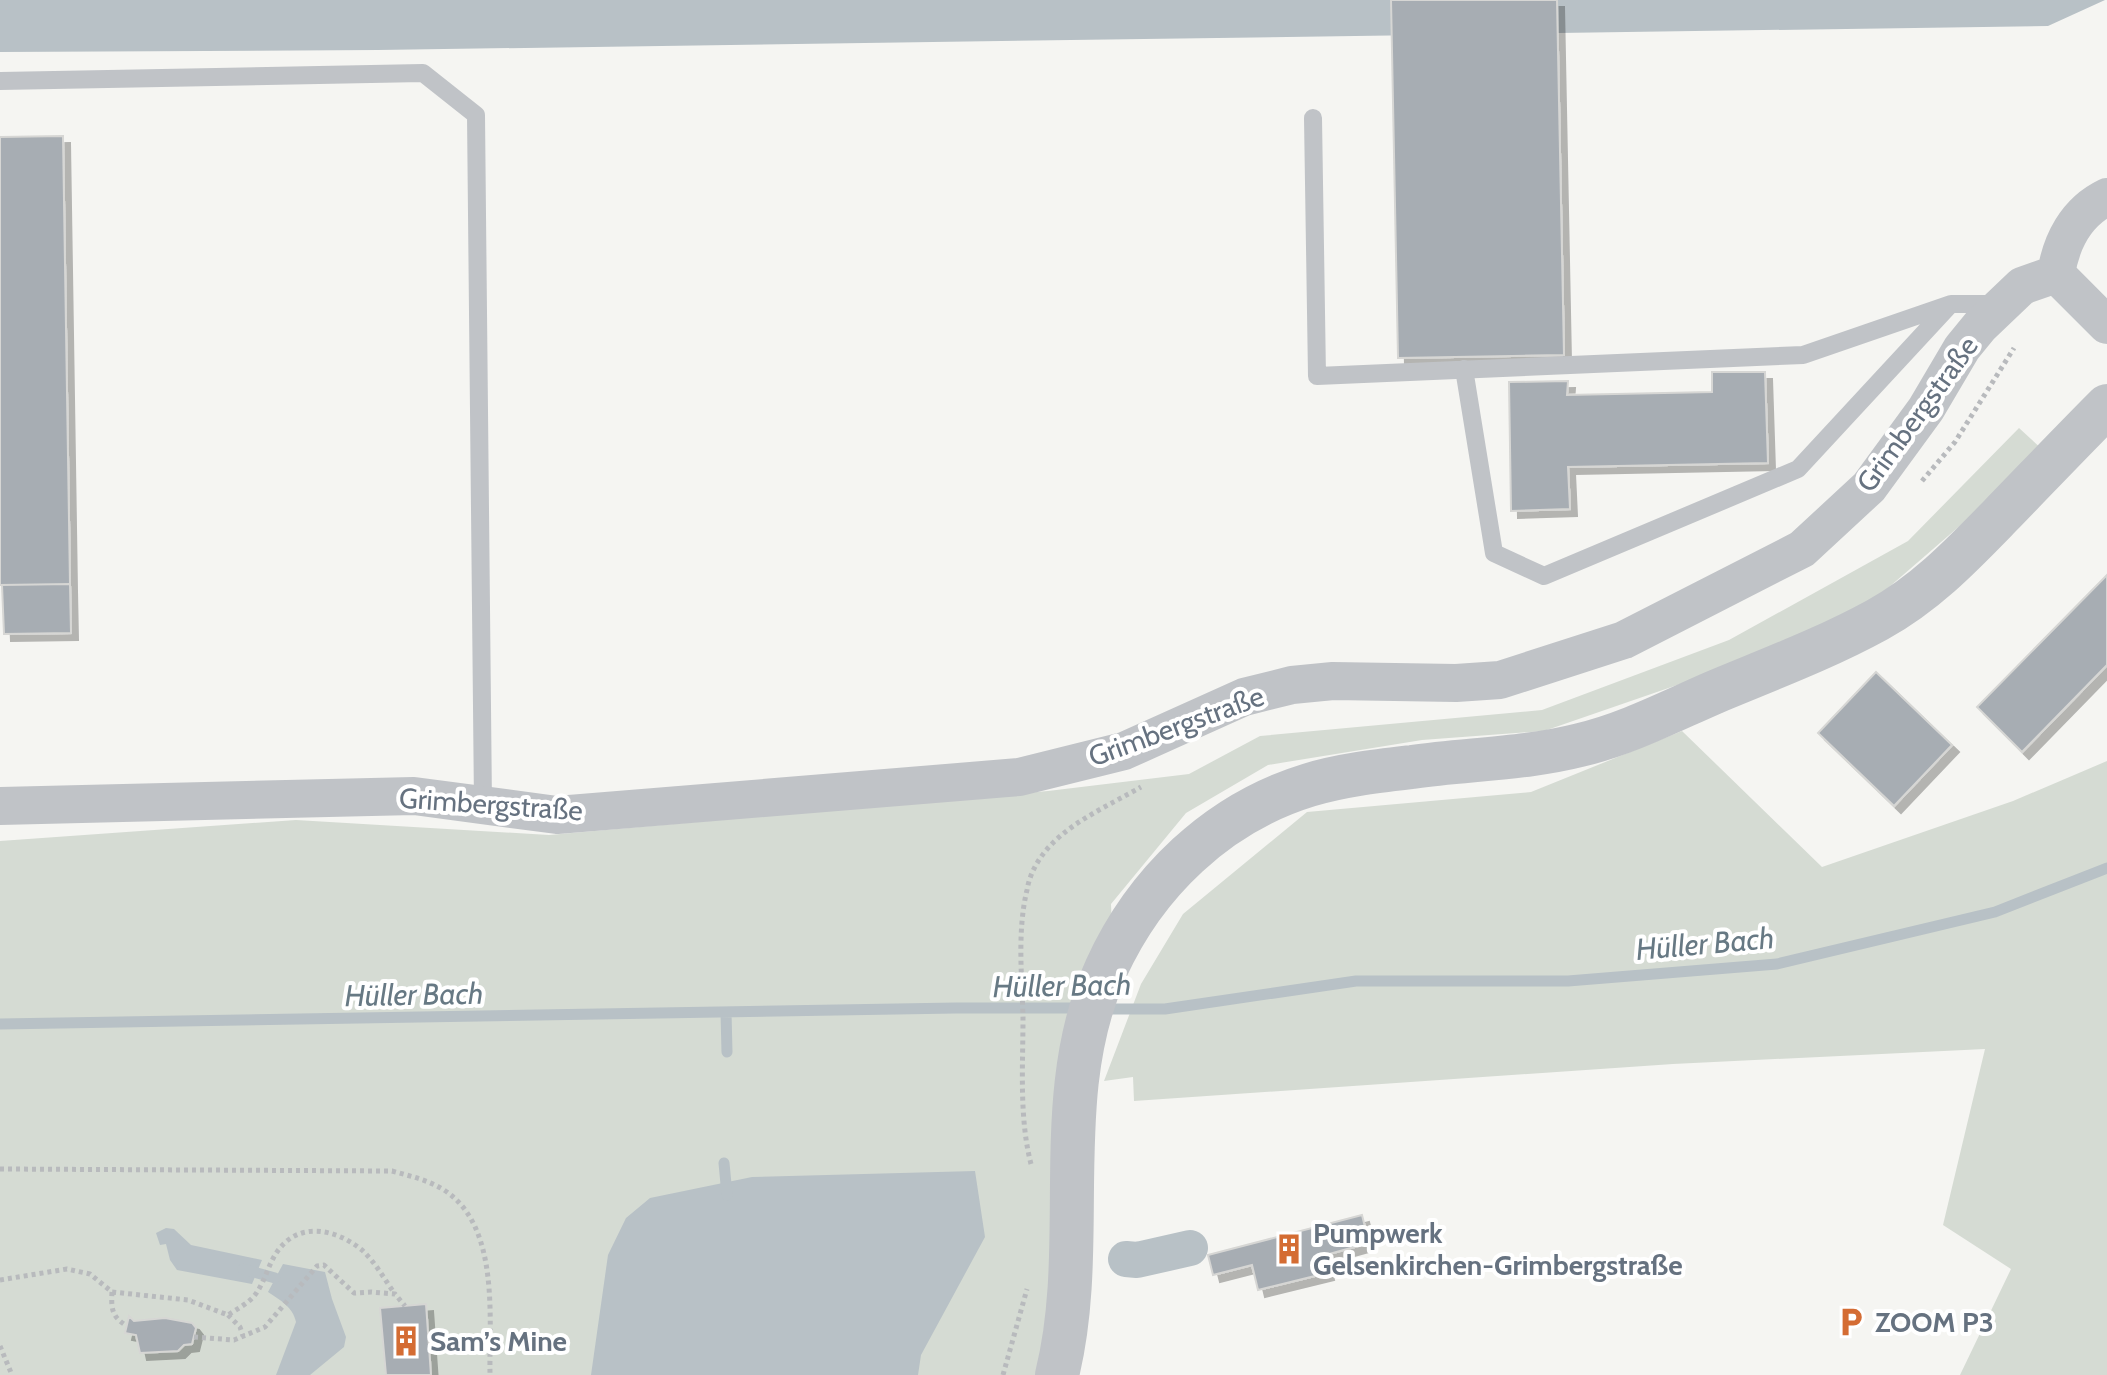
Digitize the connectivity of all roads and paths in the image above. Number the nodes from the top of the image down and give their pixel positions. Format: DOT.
graph roads {
  1 [pos="0,81"];
  2 [pos="1313,118"];
  3 [pos="2107,197"];
  4 [pos="2056,274"];
  5 [pos="1951,304"];
  6 [pos="2001,304"];
  7 [pos="2107,325"];
  8 [pos="1464,369"];
  9 [pos="2107,406"];
  10 [pos="1152,780"];
  11 [pos="483,805"];
  12 [pos="0,806"];
  13 [pos="0,1169"];
  14 [pos="1032,1170"];
  15 [pos="0,1280"];
  16 [pos="1027,1289"];
  17 [pos="112,1292"];
  18 [pos="395,1294"];
  19 [pos="405,1306"];
  20 [pos="228,1315"];
  21 [pos="127,1326"];
  22 [pos="243,1336"];
  23 [pos="194,1337"];
  24 [pos="0,1346"];
  25 [pos="12,1375"];
  26 [pos="490,1375"];
  27 [pos="1003,1375"];
  28 [pos="1057,1375"];
  1 -- 11 [label="lane"];
  2 -- 8 [label="lane"];
  3 -- 4 [label="street"];
  4 -- 6 [label="street, Grimbergstraße"];
  4 -- 7 [label="street"];
  5 -- 6 [label="lane"];
  5 -- 8 [label="lane"];
  5 -- 8 [label="lane"];
  6 -- 11 [label="street, Grimbergstraße"];
  9 -- 28 [label="street"];
  10 -- 14 [label="path"];
  11 -- 12 [label="street, Grimbergstraße"];
  13 -- 26 [label="path"];
  15 -- 17 [label="path"];
  16 -- 27 [label="path"];
  17 -- 20 [label="path"];
  17 -- 21 [label="path"];
  18 -- 19 [label="path"];
  18 -- 20 [label="path"];
  18 -- 22 [label="path"];
  20 -- 22 [label="path"];
  22 -- 23 [label="path"];
  24 -- 25 [label="path"];
}
